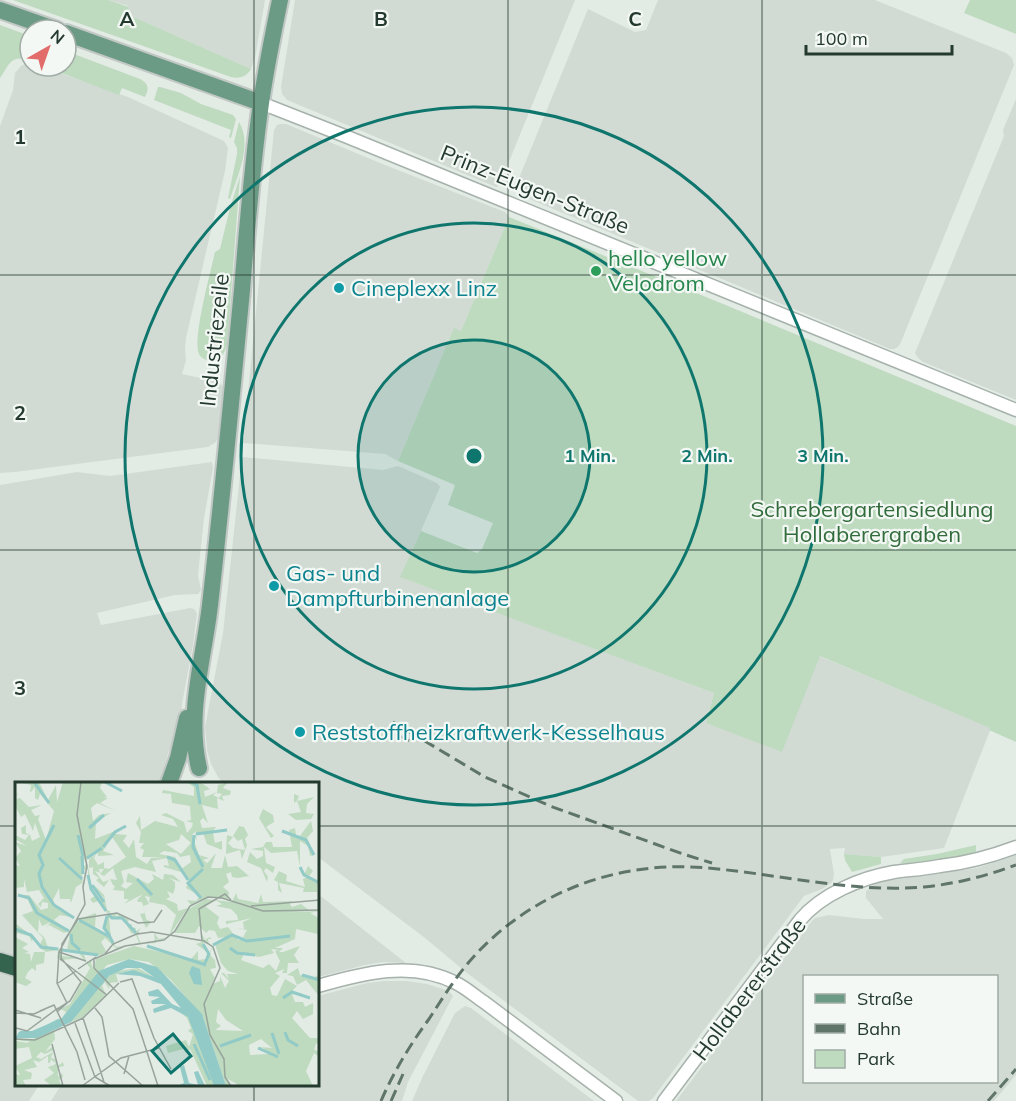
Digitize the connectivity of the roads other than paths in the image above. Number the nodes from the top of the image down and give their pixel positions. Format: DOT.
graph roads {
  1 [pos="280,0"];
  2 [pos="0,10"];
  3 [pos="24,18"];
  4 [pos="78,37"];
  5 [pos="261,103"];
  6 [pos="1016,410"];
  7 [pos="198,686"];
  8 [pos="201,776"];
  9 [pos="172,778"];
  10 [pos="1016,847"];
  11 [pos="0,962"];
  12 [pos="15,967"];
  13 [pos="320,985"];
  14 [pos="614,1100"];
  15 [pos="664,1100"];
  1 -- 5 [label="main road, Industriezeile"];
  2 -- 3 [label="main road"];
  4 -- 5 [label="main road, Prinz-Eugen-Straße"];
  5 -- 6 [label="street, Prinz-Eugen-Straße"];
  5 -- 7 [label="main road, Industriezeile"];
  7 -- 8 [label="main road, Industriezeile"];
  7 -- 9 [label="main road, Industriezeile"];
  8 -- 9 [label="main road"];
  10 -- 15 [label="street, Hollabererstraße"];
  11 -- 12 [label="highway"];
  13 -- 14 [label="street"];
}
